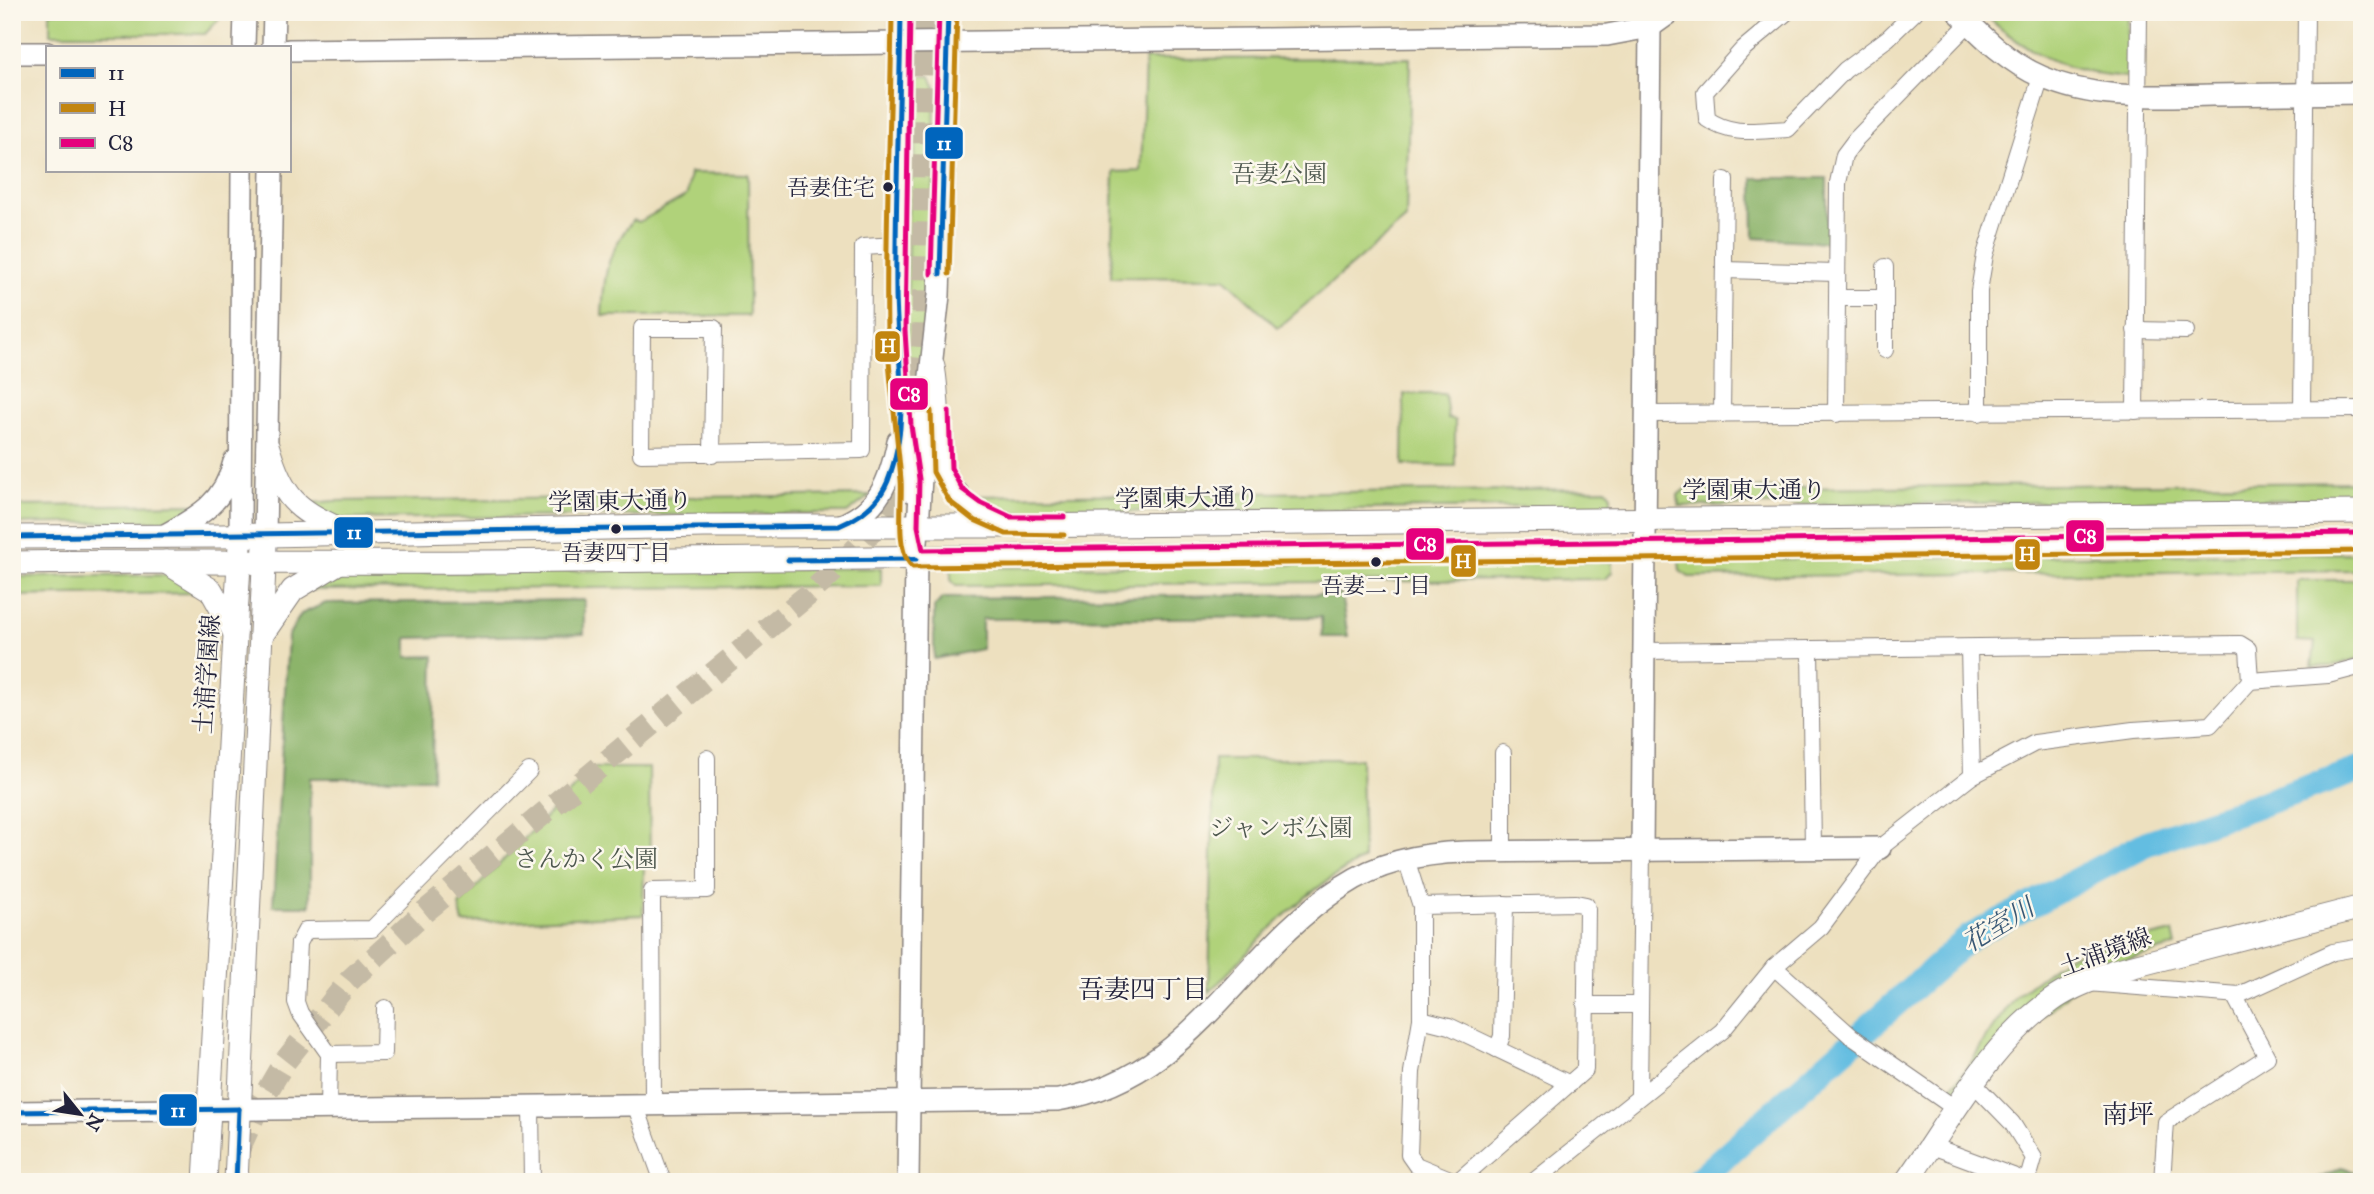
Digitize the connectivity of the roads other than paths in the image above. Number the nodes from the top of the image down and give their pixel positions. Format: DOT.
graph roads {
  1 [pos="245,12"];
  2 [pos="274,12"];
  3 [pos="901,12"];
  4 [pos="948,12"];
  5 [pos="1671,12"];
  6 [pos="1787,12"];
  7 [pos="1915,12"];
  8 [pos="2139,12"];
  9 [pos="2306,12"];
  10 [pos="1969,16"];
  11 [pos="1650,27"];
  12 [pos="948,43"];
  13 [pos="901,44"];
  14 [pos="244,46"];
  15 [pos="273,46"];
  16 [pos="290,50"];
  17 [pos="12,53"];
  18 [pos="46,53"];
  19 [pos="2041,77"];
  20 [pos="2362,93"];
  21 [pos="2305,94"];
  22 [pos="2138,96"];
  23 [pos="242,172"];
  24 [pos="272,172"];
  25 [pos="1725,180"];
  26 [pos="897,245"];
  27 [pos="1885,267"];
  28 [pos="1724,270"];
  29 [pos="1837,273"];
  30 [pos="1885,298"];
  31 [pos="1837,299"];
  32 [pos="2135,330"];
  33 [pos="2186,331"];
  34 [pos="1885,350"];
  35 [pos="933,366"];
  36 [pos="2362,409"];
  37 [pos="2302,410"];
  38 [pos="2135,411"];
  39 [pos="1979,413"];
  40 [pos="1648,414"];
  41 [pos="1722,414"];
  42 [pos="1836,414"];
  43 [pos="902,426"];
  44 [pos="238,439"];
  45 [pos="268,447"];
  46 [pos="712,455"];
  47 [pos="2362,512"];
  48 [pos="1647,517"];
  49 [pos="1009,526"];
  50 [pos="839,527"];
  51 [pos="915,527"];
  52 [pos="352,533"];
  53 [pos="265,535"];
  54 [pos="165,536"];
  55 [pos="240,536"];
  56 [pos="12,537"];
  57 [pos="2362,542"];
  58 [pos="1646,552"];
  59 [pos="916,559"];
  60 [pos="163,561"];
  61 [pos="240,561"];
  62 [pos="264,561"];
  63 [pos="341,562"];
  64 [pos="12,563"];
  65 [pos="261,636"];
  66 [pos="237,637"];
  67 [pos="1969,648"];
  68 [pos="1810,650"];
  69 [pos="1644,651"];
  70 [pos="2362,666"];
  71 [pos="2250,681"];
  72 [pos="1503,752"];
  73 [pos="707,758"];
  74 [pos="529,771"];
  75 [pos="1972,776"];
  76 [pos="1813,848"];
  77 [pos="1880,848"];
  78 [pos="1642,850"];
  79 [pos="1503,852"];
  80 [pos="1406,859"];
  81 [pos="1505,904"];
  82 [pos="1421,906"];
  83 [pos="2362,907"];
  84 [pos="2362,947"];
  85 [pos="1773,967"];
  86 [pos="2085,983"];
  87 [pos="2234,995"];
  88 [pos="1585,1005"];
  89 [pos="1640,1005"];
  90 [pos="385,1009"];
  91 [pos="1421,1019"];
  92 [pos="1497,1049"];
  93 [pos="329,1054"];
  94 [pos="1570,1084"];
  95 [pos="1974,1084"];
  96 [pos="1639,1094"];
  97 [pos="910,1102"];
  98 [pos="531,1106"];
  99 [pos="644,1106"];
  100 [pos="209,1109"];
  101 [pos="239,1109"];
  102 [pos="328,1109"];
  103 [pos="1956,1109"];
  104 [pos="12,1112"];
  105 [pos="1932,1146"];
  106 [pos="2028,1180"];
  107 [pos="205,1182"];
  108 [pos="236,1182"];
  109 [pos="532,1182"];
  110 [pos="663,1182"];
  111 [pos="908,1182"];
  112 [pos="1533,1182"];
  113 [pos="1906,1182"];
  114 [pos="2162,1182"];
  1 -- 14 [label="street"];
  2 -- 15 [label="street"];
  3 -- 13 [label="street"];
  4 -- 12 [label="street"];
  5 -- 11 [label="street"];
  6 -- 7 [label="street"];
  8 -- 22 [label="street"];
  9 -- 21 [label="street"];
  10 -- 19 [label="street"];
  10 -- 29 [label="street"];
  11 -- 12 [label="street"];
  11 -- 40 [label="street"];
  12 -- 13 [label="street"];
  12 -- 35 [label="street"];
  13 -- 16 [label="street"];
  13 -- 26 [label="street"];
  17 -- 18 [label="street"];
  19 -- 22 [label="street"];
  19 -- 39 [label="street"];
  20 -- 21 [label="street"];
  21 -- 22 [label="street"];
  21 -- 37 [label="street"];
  22 -- 32 [label="street"];
  23 -- 44 [label="street, 土浦学園線"];
  24 -- 45 [label="street, 土浦学園線"];
  25 -- 28 [label="street"];
  26 -- 43 [label="street"];
  26 -- 46 [label="street"];
  27 -- 30 [label="street"];
  28 -- 29 [label="street"];
  28 -- 41 [label="street"];
  29 -- 31 [label="street"];
  30 -- 31 [label="street"];
  30 -- 34 [label="street"];
  31 -- 42 [label="street"];
  32 -- 33 [label="street"];
  32 -- 38 [label="street"];
  35 -- 49 [label="main road"];
  35 -- 51 [label="street"];
  36 -- 37 [label="street"];
  37 -- 38 [label="street"];
  38 -- 39 [label="street"];
  39 -- 42 [label="street"];
  40 -- 41 [label="street"];
  40 -- 48 [label="street"];
  41 -- 42 [label="street"];
  43 -- 50 [label="street"];
  43 -- 51 [label="street"];
  44 -- 54 [label="street"];
  44 -- 55 [label="street, 土浦学園線"];
  45 -- 52 [label="main road"];
  45 -- 53 [label="street, 土浦学園線"];
  46 -- 46 [label="street"];
  47 -- 48 [label="main road, 学園東大通り"];
  48 -- 49 [label="main road, 学園東大通り"];
  48 -- 58 [label="street"];
  49 -- 51 [label="main road, 学園東大通り"];
  50 -- 51 [label="main road, 学園東大通り"];
  50 -- 52 [label="main road, 学園東大通り"];
  51 -- 59 [label="street"];
  52 -- 53 [label="main road, 学園東大通り"];
  53 -- 55 [label="main road, 学園東大通り"];
  53 -- 62 [label="main road, 土浦学園線"];
  54 -- 55 [label="main road, 学園東大通り"];
  54 -- 56 [label="main road, 学園東大通り"];
  55 -- 61 [label="main road, 土浦学園線"];
  57 -- 58 [label="main road"];
  58 -- 59 [label="main road"];
  58 -- 69 [label="street"];
  59 -- 63 [label="main road"];
  59 -- 97 [label="street"];
  60 -- 61 [label="main road"];
  60 -- 64 [label="main road"];
  60 -- 66 [label="main road"];
  61 -- 62 [label="main road"];
  61 -- 66 [label="main road, 土浦学園線"];
  62 -- 63 [label="main road"];
  62 -- 65 [label="main road, 土浦学園線"];
  63 -- 65 [label="main road"];
  65 -- 101 [label="main road, 土浦学園線"];
  66 -- 100 [label="main road, 土浦学園線"];
  67 -- 68 [label="street"];
  67 -- 71 [label="street"];
  67 -- 75 [label="street"];
  68 -- 69 [label="street"];
  68 -- 76 [label="street"];
  69 -- 78 [label="street"];
  70 -- 71 [label="street"];
  71 -- 75 [label="street"];
  72 -- 79 [label="street"];
  73 -- 99 [label="street"];
  74 -- 93 [label="street"];
  75 -- 77 [label="street"];
  76 -- 77 [label="street"];
  76 -- 78 [label="street"];
  77 -- 85 [label="street"];
  78 -- 79 [label="street"];
  78 -- 89 [label="street"];
  79 -- 80 [label="street"];
  80 -- 82 [label="street"];
  80 -- 97 [label="street"];
  81 -- 82 [label="street"];
  81 -- 88 [label="street"];
  81 -- 92 [label="street"];
  82 -- 91 [label="street"];
  83 -- 86 [label="main road, 土浦境線"];
  84 -- 87 [label="street"];
  85 -- 96 [label="street"];
  85 -- 103 [label="street"];
  86 -- 87 [label="street"];
  86 -- 95 [label="main road, 土浦境線"];
  87 -- 114 [label="street"];
  88 -- 89 [label="street"];
  88 -- 94 [label="street"];
  89 -- 96 [label="street"];
  90 -- 93 [label="street"];
  91 -- 92 [label="street"];
  91 -- 94 [label="street"];
  92 -- 94 [label="street"];
  93 -- 102 [label="street"];
  95 -- 103 [label="main road, 土浦境線"];
  95 -- 106 [label="street"];
  96 -- 112 [label="street"];
  97 -- 99 [label="street"];
  97 -- 111 [label="street"];
  98 -- 99 [label="street"];
  98 -- 102 [label="street"];
  98 -- 109 [label="street"];
  99 -- 110 [label="street"];
  100 -- 101 [label="street"];
  100 -- 104 [label="street"];
  100 -- 107 [label="main road, 土浦学園線"];
  101 -- 102 [label="street"];
  101 -- 108 [label="main road, 土浦学園線"];
  103 -- 105 [label="main road, 土浦境線"];
  105 -- 106 [label="street"];
  105 -- 113 [label="main road, 土浦境線"];
}
